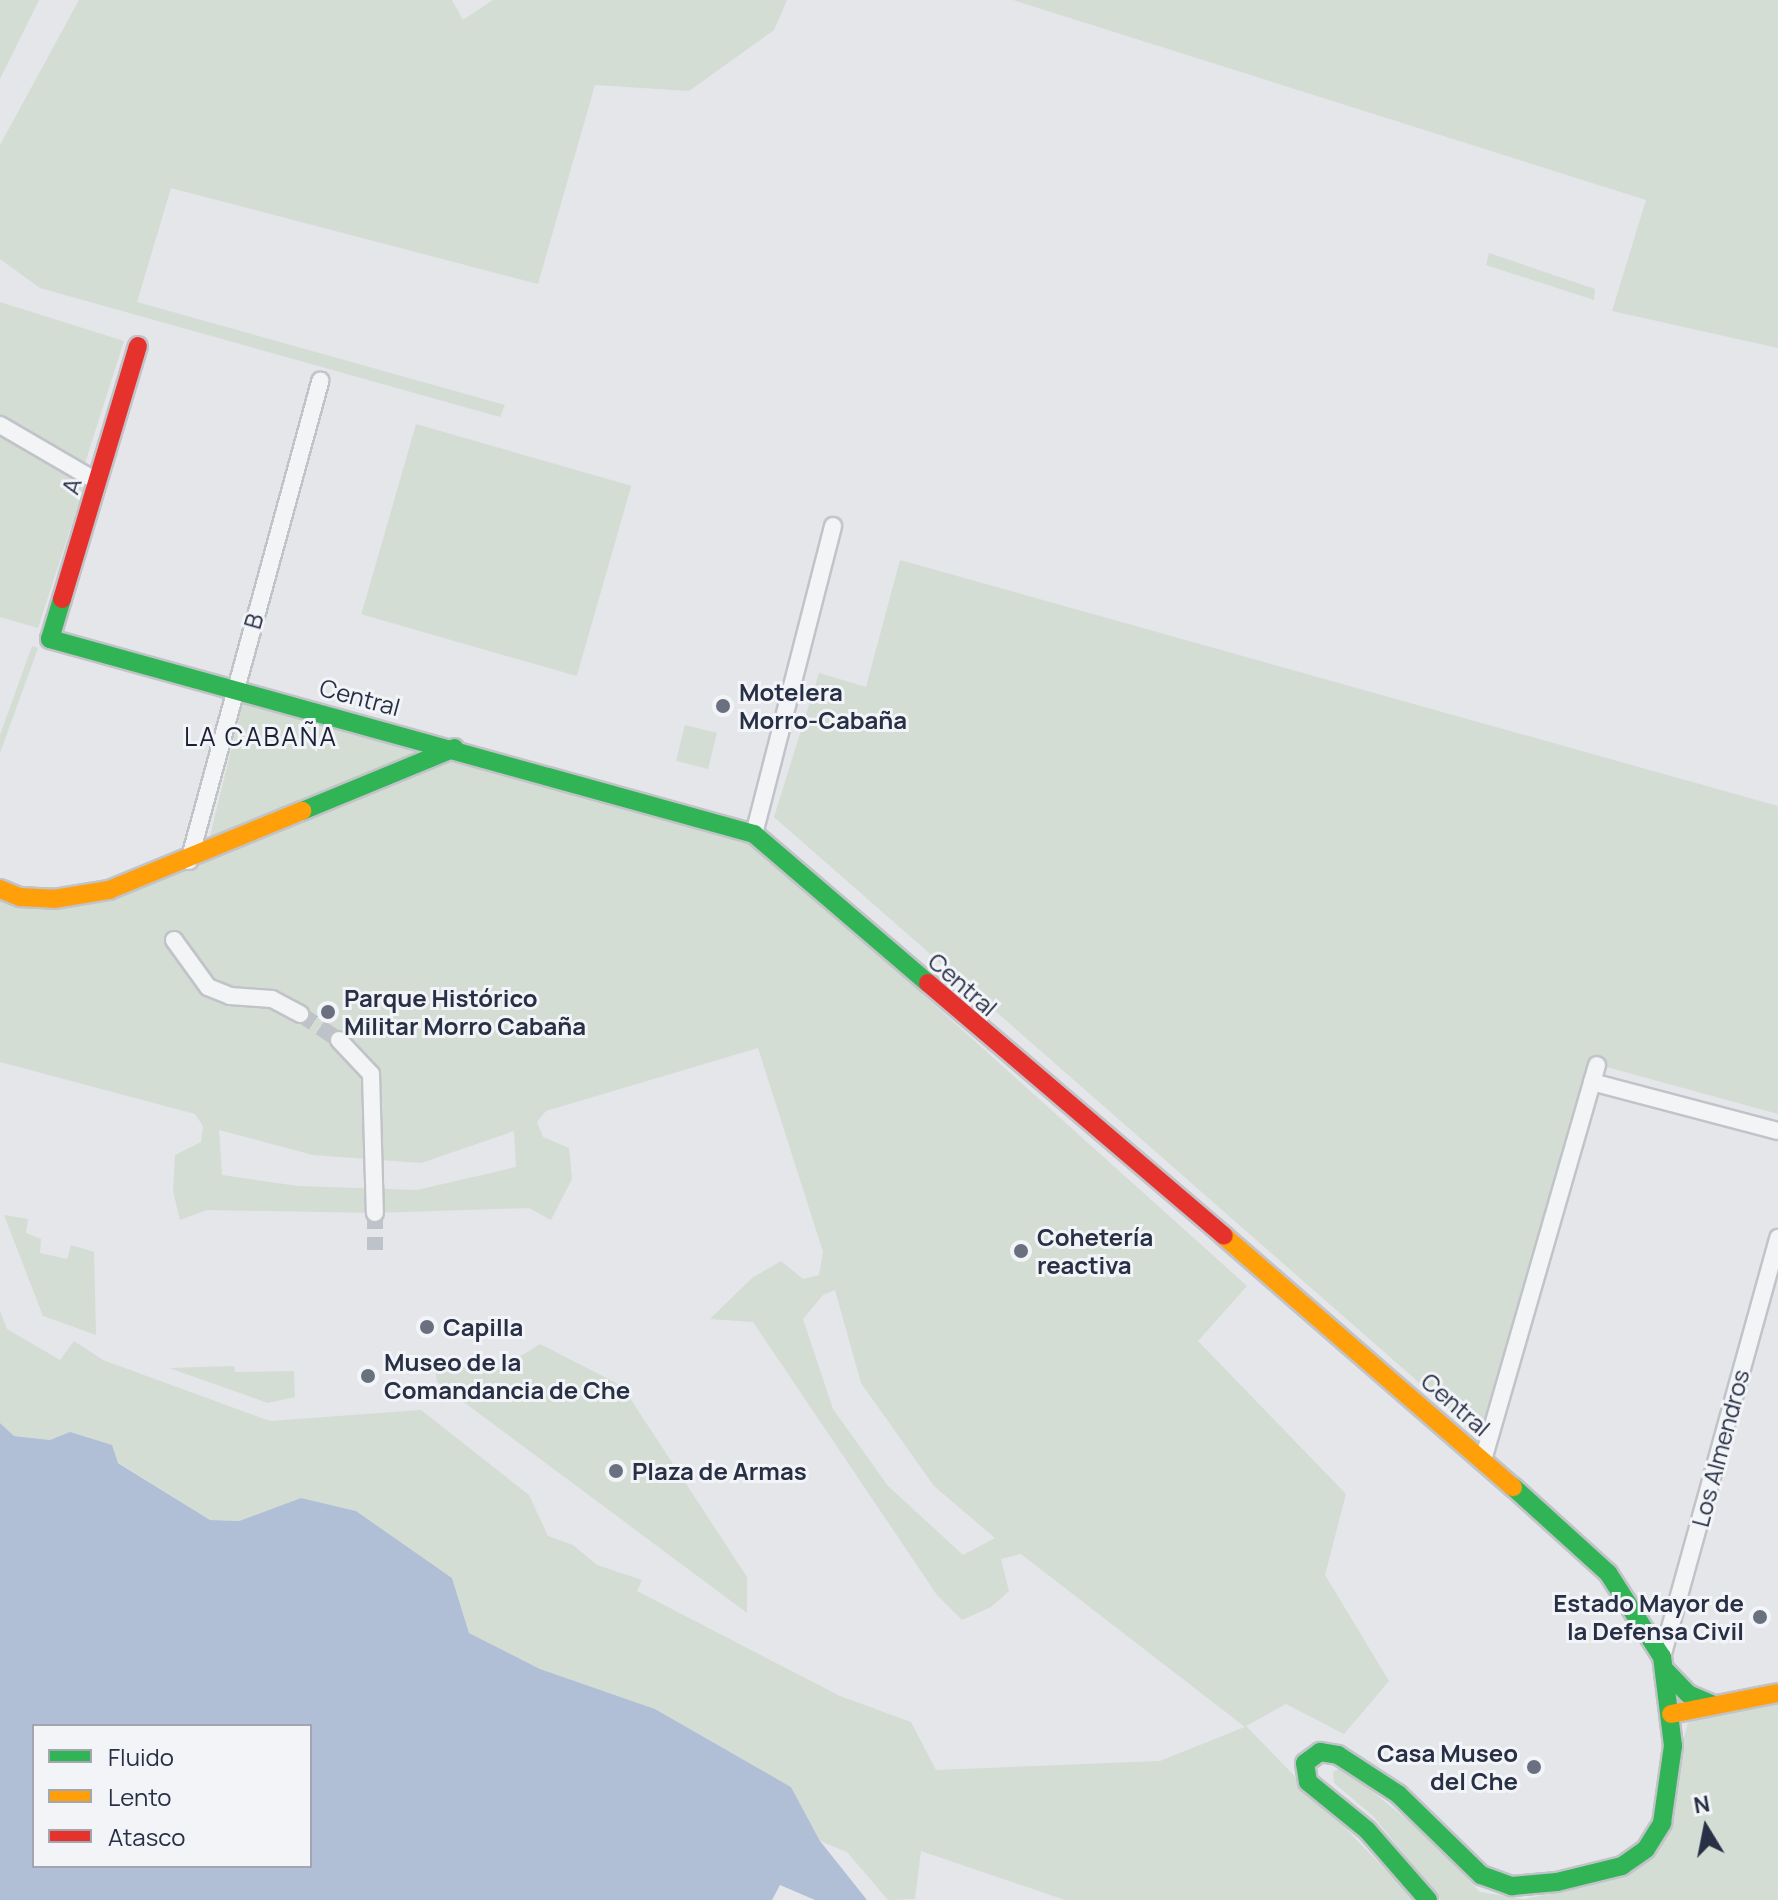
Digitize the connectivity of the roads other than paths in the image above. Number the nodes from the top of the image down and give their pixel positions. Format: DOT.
graph roads {
  1 [pos="138,346"];
  2 [pos="318,388"];
  3 [pos="0,425"];
  4 [pos="98,482"];
  5 [pos="833,526"];
  6 [pos="50,639"];
  7 [pos="234,689"];
  8 [pos="455,748"];
  9 [pos="754,834"];
  10 [pos="189,861"];
  11 [pos="0,889"];
  12 [pos="174,940"];
  13 [pos="300,1014"];
  14 [pos="339,1040"];
  15 [pos="1597,1065"];
  16 [pos="1592,1082"];
  17 [pos="1778,1131"];
  18 [pos="375,1213"];
  19 [pos="1778,1238"];
  20 [pos="1770,1298"];
  21 [pos="1483,1460"];
  22 [pos="1664,1664"];
  23 [pos="1778,1693"];
  24 [pos="1714,1705"];
  25 [pos="1693,1710"];
  26 [pos="1671,1714"];
  27 [pos="1673,1746"];
  28 [pos="1428,1900"];
  1 -- 4 [label="street, A"];
  2 -- 7 [label="street, B"];
  3 -- 4 [label="street"];
  4 -- 6 [label="street, A"];
  5 -- 9 [label="street"];
  6 -- 7 [label="street, Central"];
  7 -- 8 [label="street, Central"];
  7 -- 10 [label="street, B"];
  8 -- 9 [label="street, Central"];
  8 -- 10 [label="street"];
  9 -- 21 [label="street, Central"];
  10 -- 11 [label="street"];
  12 -- 13 [label="street"];
  14 -- 18 [label="street"];
  15 -- 16 [label="street"];
  16 -- 17 [label="street"];
  16 -- 21 [label="street"];
  19 -- 20 [label="street, Los Almendros"];
  20 -- 22 [label="street, Los Almendros"];
  21 -- 22 [label="street, Central"];
  22 -- 24 [label="street"];
  22 -- 26 [label="street"];
  23 -- 24 [label="street"];
  24 -- 25 [label="street"];
  25 -- 26 [label="street"];
  25 -- 27 [label="street"];
  26 -- 27 [label="street"];
  27 -- 28 [label="street"];
}
